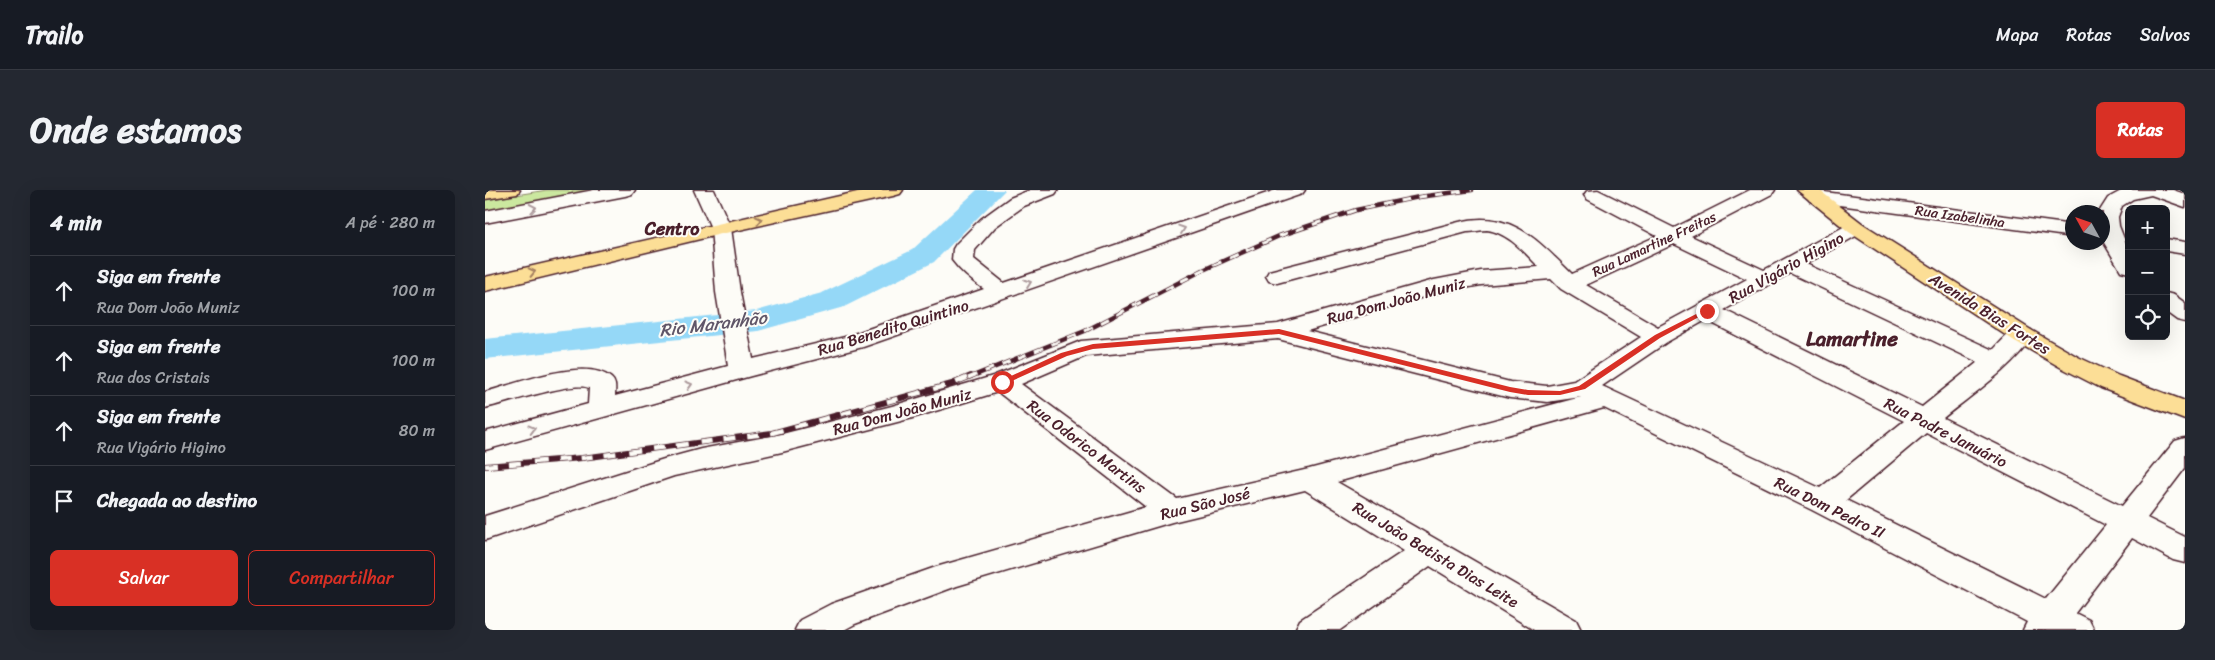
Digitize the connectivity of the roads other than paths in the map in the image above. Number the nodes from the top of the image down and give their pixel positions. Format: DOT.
graph roads {
  1 [pos="510,190"];
  2 [pos="625,190"];
  3 [pos="704,190"];
  4 [pos="893,190"];
  5 [pos="1048,190"];
  6 [pos="1295,190"];
  7 [pos="1765,190"];
  8 [pos="2148,190"];
  9 [pos="2155,190"];
  10 [pos="485,193"];
  11 [pos="1812,194"];
  12 [pos="1594,195"];
  13 [pos="2185,201"];
  14 [pos="485,217"];
  15 [pos="721,228"];
  16 [pos="1856,228"];
  17 [pos="2065,231"];
  18 [pos="1674,236"];
  19 [pos="2115,237"];
  20 [pos="2170,246"];
  21 [pos="2185,248"];
  22 [pos="2125,262"];
  23 [pos="1790,265"];
  24 [pos="1277,276"];
  25 [pos="1563,278"];
  26 [pos="1763,278"];
  27 [pos="485,284"];
  28 [pos="1002,292"];
  29 [pos="2170,303"];
  30 [pos="1707,311"];
  31 [pos="2185,316"];
  32 [pos="1279,331"];
  33 [pos="2022,334"];
  34 [pos="1658,337"];
  35 [pos="1996,361"];
  36 [pos="742,370"];
  37 [pos="1002,382"];
  38 [pos="1582,393"];
  39 [pos="485,400"];
  40 [pos="602,410"];
  41 [pos="2185,411"];
  42 [pos="1922,420"];
  43 [pos="485,442"];
  44 [pos="2185,448"];
  45 [pos="1309,479"];
  46 [pos="1823,502"];
  47 [pos="1172,511"];
  48 [pos="2127,522"];
  49 [pos="485,528"];
  50 [pos="1429,550"];
  51 [pos="2185,551"];
  52 [pos="2055,626"];
  53 [pos="813,630"];
  54 [pos="1313,630"];
  55 [pos="1563,630"];
  1 -- 10 [label="main road"];
  14 -- 2 [label="street, one-way"];
  3 -- 15 [label="street"];
  15 -- 4 [label="main road, one-way"];
  5 -- 28 [label="street"];
  28 -- 6 [label="street, Rua Benedito Quintino, one-way"];
  7 -- 18 [label="street, Rua Lamartine Freitas"];
  8 -- 19 [label="street"];
  9 -- 13 [label="street"];
  11 -- 16 [label="main road, Avenida Bias Fortes"];
  11 -- 17 [label="street, Rua Izabelinha"];
  12 -- 18 [label="street"];
  27 -- 15 [label="main road, one-way"];
  15 -- 36 [label="street"];
  16 -- 23 [label="street, Rua Vigário Higino"];
  16 -- 33 [label="main road, Avenida Bias Fortes"];
  18 -- 25 [label="street, Rua Lamartine Freitas"];
  18 -- 26 [label="street"];
  19 -- 22 [label="street"];
  20 -- 21 [label="street"];
  23 -- 26 [label="street, Rua Vigário Higino"];
  23 -- 35 [label="street"];
  24 -- 25 [label="street"];
  25 -- 32 [label="street, Rua Dom João Muniz"];
  25 -- 34 [label="street"];
  26 -- 30 [label="street, Rua Vigário Higino"];
  28 -- 36 [label="street, Rua Benedito Quintino"];
  29 -- 31 [label="street"];
  30 -- 34 [label="street, Rua Vigário Higino"];
  30 -- 42 [label="street, Rua Padre Januário"];
  32 -- 37 [label="street, Rua Dom João Muniz"];
  32 -- 38 [label="street"];
  33 -- 35 [label="street"];
  33 -- 41 [label="main road, Avenida Bias Fortes"];
  34 -- 38 [label="street, Rua Vigário Higino"];
  35 -- 42 [label="street"];
  40 -- 36 [label="street, Rua Benedito Quintino, one-way"];
  37 -- 47 [label="street, Rua Odorico Martins"];
  37 -- 49 [label="street, Rua Dom João Muniz"];
  38 -- 45 [label="street, Rua São José"];
  38 -- 46 [label="street, Rua Dom Pedro II"];
  39 -- 40 [label="street"];
  43 -- 40 [label="street, Rua Benedito Quintino, one-way"];
  42 -- 46 [label="street"];
  42 -- 48 [label="street, Rua Padre Januário"];
  44 -- 48 [label="street"];
  45 -- 47 [label="street, Rua São José"];
  45 -- 50 [label="street, Rua João Batista Dias Leite"];
  46 -- 52 [label="street, Rua Dom Pedro II"];
  47 -- 53 [label="street, Rua São José"];
  48 -- 51 [label="street, Rua Padre Januário"];
  48 -- 52 [label="street"];
  50 -- 54 [label="street"];
  50 -- 55 [label="street, Rua João Batista Dias Leite"];
}
